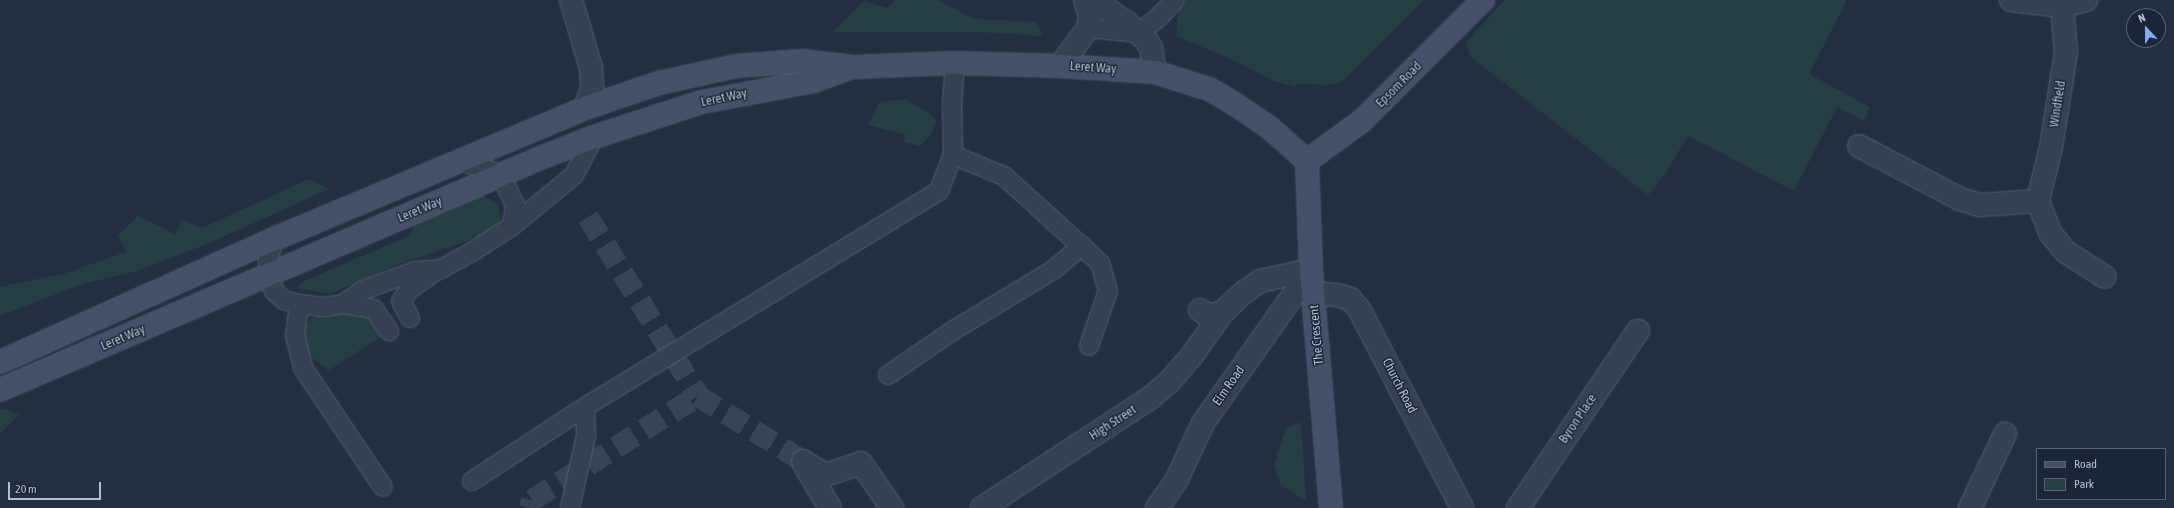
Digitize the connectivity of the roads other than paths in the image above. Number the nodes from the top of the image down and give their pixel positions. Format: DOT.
graph roads {
  1 [pos="571,0"];
  2 [pos="1085,0"];
  3 [pos="1094,0"];
  4 [pos="1175,0"];
  5 [pos="1483,0"];
  6 [pos="2011,0"];
  7 [pos="2086,0"];
  8 [pos="2062,6"];
  9 [pos="1088,28"];
  10 [pos="1139,33"];
  11 [pos="955,63"];
  12 [pos="1060,66"];
  13 [pos="853,67"];
  14 [pos="1155,72"];
  15 [pos="585,108"];
  16 [pos="594,137"];
  17 [pos="1859,146"];
  18 [pos="953,155"];
  19 [pos="1307,161"];
  20 [pos="458,162"];
  21 [pos="501,175"];
  22 [pos="2038,201"];
  23 [pos="512,226"];
  24 [pos="274,239"];
  25 [pos="1082,246"];
  26 [pos="441,268"];
  27 [pos="1311,270"];
  28 [pos="269,275"];
  29 [pos="2105,277"];
  30 [pos="1313,293"];
  31 [pos="299,304"];
  32 [pos="343,304"];
  33 [pos="1200,310"];
  34 [pos="1222,313"];
  35 [pos="410,318"];
  36 [pos="1638,331"];
  37 [pos="389,332"];
  38 [pos="1089,346"];
  39 [pos="0,362"];
  40 [pos="888,375"];
  41 [pos="0,390"];
  42 [pos="585,408"];
  43 [pos="2006,434"];
  44 [pos="472,480"];
  45 [pos="383,487"];
  46 [pos="570,508"];
  47 [pos="830,508"];
  48 [pos="892,508"];
  49 [pos="982,508"];
  50 [pos="1157,508"];
  51 [pos="1331,508"];
  52 [pos="1462,508"];
  53 [pos="1518,508"];
  54 [pos="1970,508"];
  1 -- 15 [label="street"];
  2 -- 9 [label="street"];
  3 -- 10 [label="street"];
  4 -- 10 [label="lane"];
  5 -- 19 [label="main road, Epsom Road"];
  6 -- 8 [label="street"];
  7 -- 8 [label="street"];
  8 -- 22 [label="street, Windfield"];
  9 -- 10 [label="lane"];
  9 -- 12 [label="street"];
  10 -- 14 [label="street"];
  11 -- 12 [label="main road, Leret Way"];
  11 -- 13 [label="main road, Leret Way"];
  11 -- 18 [label="lane"];
  12 -- 14 [label="main road, Leret Way"];
  13 -- 15 [label="main road, Leret Way"];
  13 -- 16 [label="main road, Leret Way"];
  14 -- 19 [label="main road, Leret Way"];
  15 -- 20 [label="main road, Leret Way"];
  16 -- 21 [label="main road, Leret Way"];
  16 -- 23 [label="lane"];
  17 -- 22 [label="street"];
  18 -- 25 [label="lane"];
  18 -- 42 [label="lane"];
  19 -- 27 [label="main road, The Crescent"];
  20 -- 21 [label="lane"];
  20 -- 24 [label="main road, Leret Way"];
  21 -- 23 [label="lane"];
  21 -- 28 [label="main road, Leret Way"];
  22 -- 29 [label="street"];
  23 -- 26 [label="lane"];
  24 -- 28 [label="lane"];
  24 -- 39 [label="main road, Leret Way"];
  25 -- 38 [label="lane"];
  25 -- 40 [label="lane"];
  26 -- 32 [label="lane"];
  26 -- 35 [label="lane"];
  27 -- 30 [label="main road, The Crescent"];
  27 -- 34 [label="street, High Street"];
  27 -- 50 [label="street, Elm Road"];
  28 -- 31 [label="lane"];
  28 -- 41 [label="main road, Leret Way"];
  30 -- 51 [label="main road, The Crescent"];
  30 -- 52 [label="street, Church Road"];
  31 -- 32 [label="lane"];
  31 -- 45 [label="lane"];
  32 -- 37 [label="lane"];
  33 -- 34 [label="street"];
  34 -- 49 [label="street, High Street"];
  36 -- 53 [label="street, Byron Place"];
  42 -- 44 [label="lane"];
  42 -- 46 [label="lane"];
  43 -- 54 [label="street"];
  47 -- 48 [label="street"];
}
